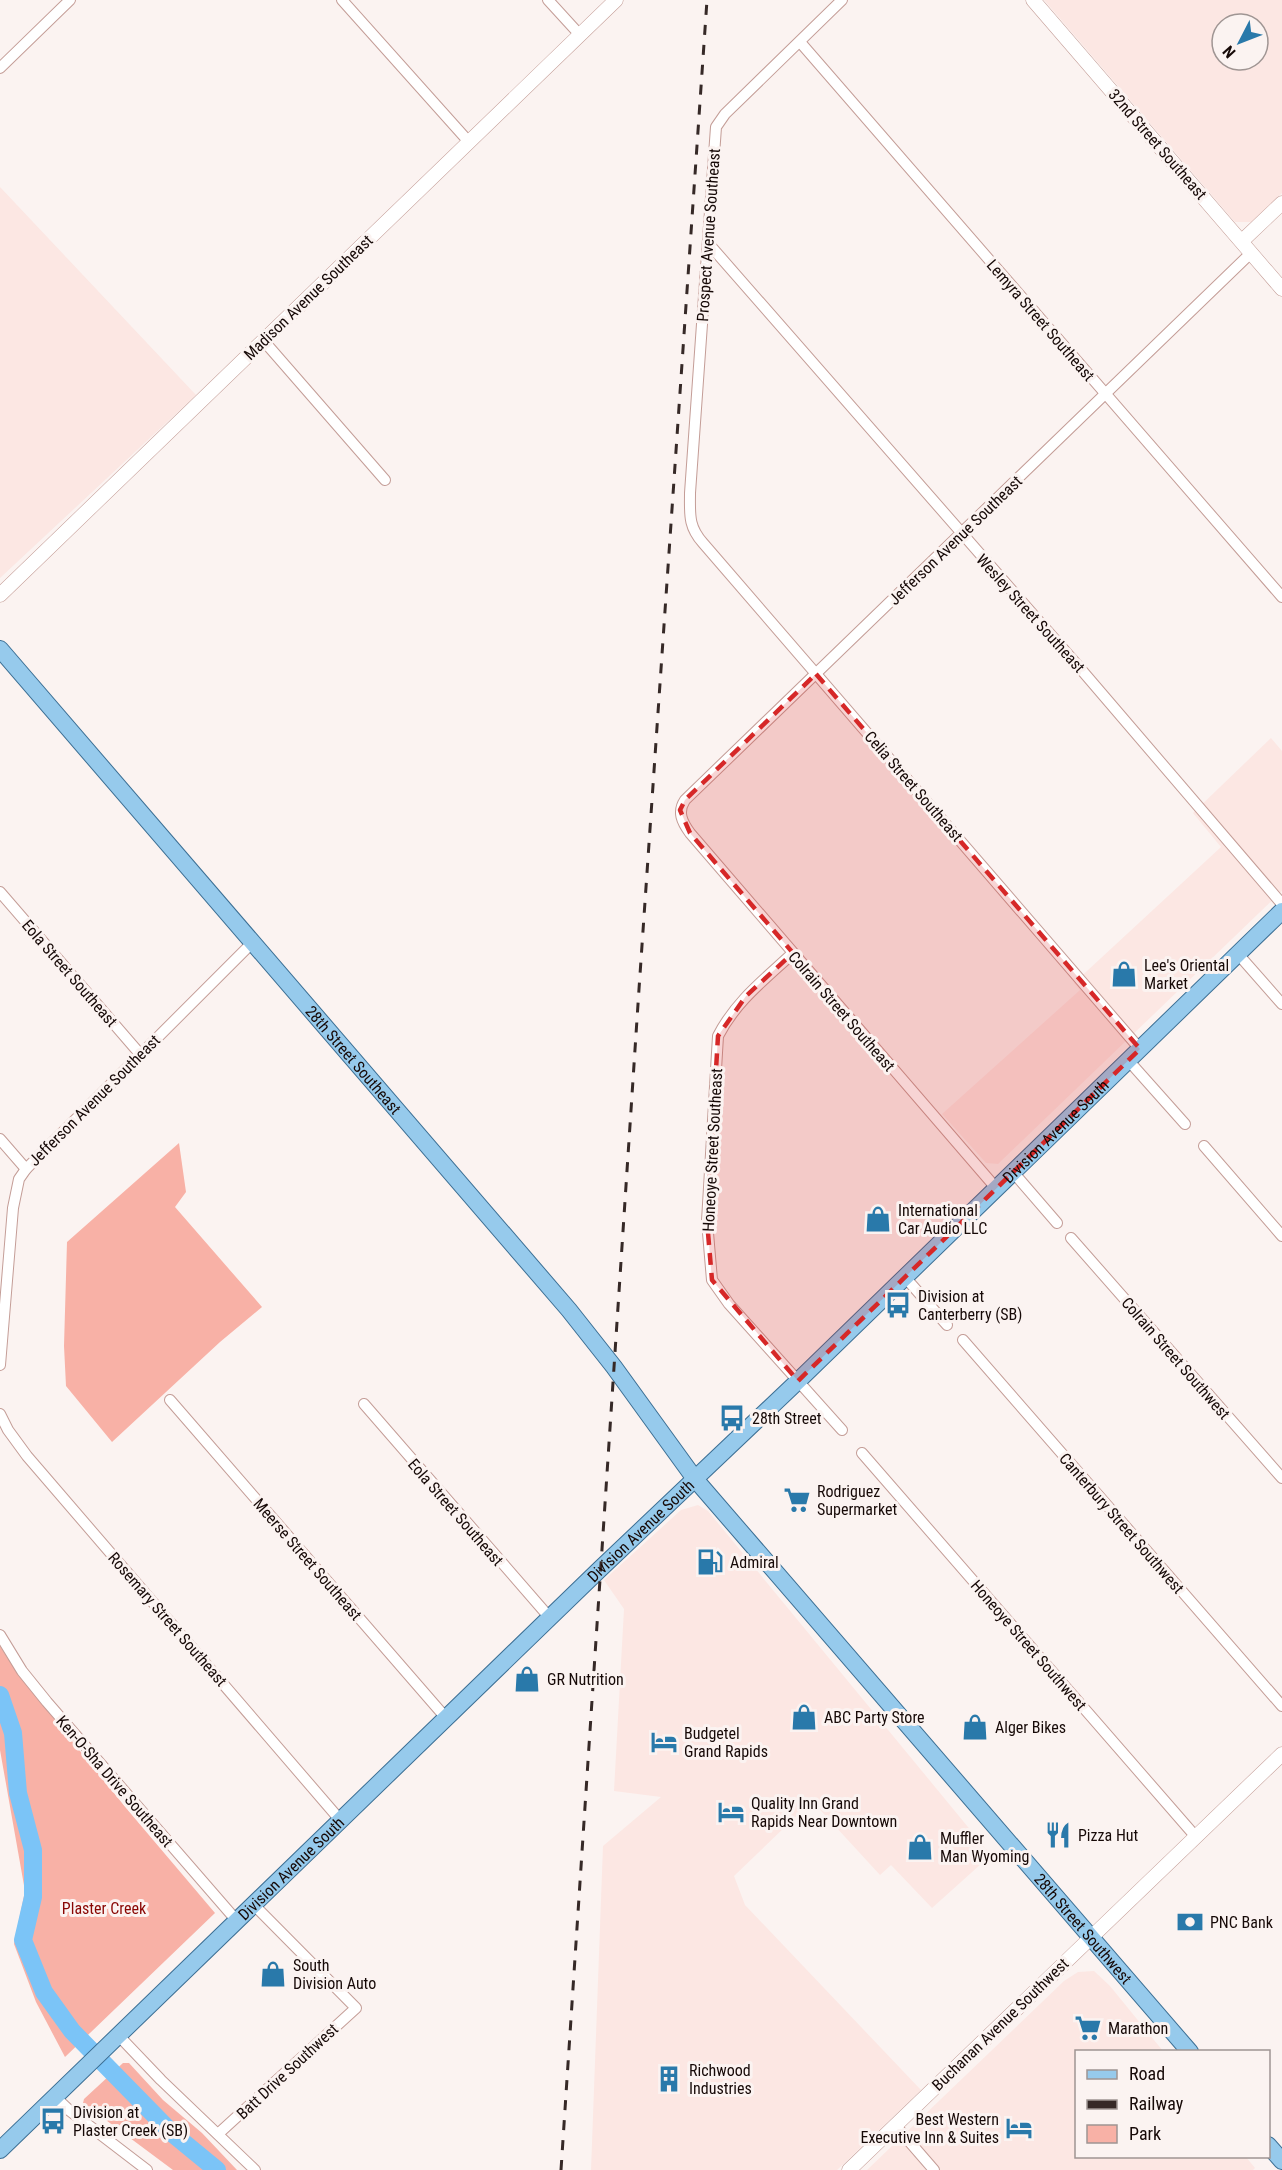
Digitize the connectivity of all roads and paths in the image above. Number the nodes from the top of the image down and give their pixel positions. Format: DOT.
graph roads {
  1 [pos="70,0"];
  2 [pos="342,0"];
  3 [pos="548,0"];
  4 [pos="616,0"];
  5 [pos="842,0"];
  6 [pos="1033,0"];
  7 [pos="580,35"];
  8 [pos="800,42"];
  9 [pos="0,68"];
  10 [pos="468,142"];
  11 [pos="1282,203"];
  12 [pos="1242,241"];
  13 [pos="708,243"];
  14 [pos="1251,253"];
  15 [pos="1282,289"];
  16 [pos="263,340"];
  17 [pos="1106,394"];
  18 [pos="385,480"];
  19 [pos="690,522"];
  20 [pos="961,534"];
  21 [pos="0,595"];
  22 [pos="1282,597"];
  23 [pos="0,649"];
  24 [pos="816,674"];
  25 [pos="690,832"];
  26 [pos="0,892"];
  27 [pos="1282,904"];
  28 [pos="1282,911"];
  29 [pos="253,942"];
  30 [pos="793,953"];
  31 [pos="1238,954"];
  32 [pos="1282,1004"];
  33 [pos="140,1054"];
  34 [pos="1134,1054"];
  35 [pos="1185,1124"];
  36 [pos="0,1139"];
  37 [pos="1204,1146"];
  38 [pos="26,1169"];
  39 [pos="1013,1172"];
  40 [pos="996,1188"];
  41 [pos="1057,1223"];
  42 [pos="1282,1236"];
  43 [pos="1071,1238"];
  44 [pos="904,1276"];
  45 [pos="2,1318"];
  46 [pos="947,1325"];
  47 [pos="963,1340"];
  48 [pos="0,1365"];
  49 [pos="798,1381"];
  50 [pos="170,1400"];
  51 [pos="364,1404"];
  52 [pos="0,1414"];
  53 [pos="842,1430"];
  54 [pos="862,1454"];
  55 [pos="1282,1478"];
  56 [pos="695,1479"];
  57 [pos="549,1618"];
  58 [pos="0,1635"];
  59 [pos="1282,1706"];
  60 [pos="446,1718"];
  61 [pos="1282,1754"];
  62 [pos="341,1821"];
  63 [pos="1196,1837"];
  64 [pos="254,1905"];
  65 [pos="237,1921"];
  66 [pos="1090,1938"];
  67 [pos="113,2042"];
  68 [pos="1188,2050"];
  69 [pos="61,2092"];
  70 [pos="895,2125"];
  71 [pos="218,2134"];
  72 [pos="1270,2146"];
  73 [pos="0,2150"];
  74 [pos="1282,2161"];
  75 [pos="147,2170"];
  76 [pos="255,2170"];
  77 [pos="849,2170"];
  78 [pos="934,2170"];
  1 -- 9 [label="street"];
  2 -- 10 [label="street"];
  3 -- 7 [label="street"];
  4 -- 7 [label="street, Madison Avenue Southeast"];
  5 -- 8 [label="street, Prospect Avenue Southeast"];
  6 -- 12 [label="street, 32nd Street Southeast"];
  7 -- 10 [label="street, Madison Avenue Southeast"];
  8 -- 13 [label="street, Prospect Avenue Southeast"];
  8 -- 17 [label="street, Lemyra Street Southeast"];
  10 -- 16 [label="street, Madison Avenue Southeast"];
  11 -- 12 [label="street"];
  12 -- 14 [label="street, 32nd Street Southeast"];
  13 -- 19 [label="street, Prospect Avenue Southeast"];
  13 -- 20 [label="street, Wesley Street Southeast"];
  14 -- 15 [label="street, 32nd Street Southeast"];
  14 -- 17 [label="street, Jefferson Avenue Southeast"];
  16 -- 18 [label="street"];
  16 -- 21 [label="street, Madison Avenue Southeast"];
  17 -- 20 [label="street, Jefferson Avenue Southeast"];
  17 -- 22 [label="street, Lemyra Street Southeast"];
  19 -- 24 [label="street, Celia Street Southeast"];
  20 -- 24 [label="street, Jefferson Avenue Southeast"];
  20 -- 27 [label="street, Wesley Street Southeast"];
  23 -- 29 [label="main road, 28th Street Southeast"];
  24 -- 25 [label="street, Jefferson Avenue Southeast"];
  24 -- 34 [label="street, Celia Street Southeast"];
  25 -- 30 [label="street, Colrain Street Southeast"];
  26 -- 33 [label="street, Eola Street Southeast"];
  28 -- 31 [label="main road, Division Avenue South"];
  29 -- 33 [label="street, Jefferson Avenue Southeast"];
  29 -- 56 [label="main road, 28th Street Southeast"];
  30 -- 40 [label="street, Colrain Street Southeast"];
  30 -- 49 [label="street, Honeoye Street Southeast"];
  31 -- 32 [label="street"];
  31 -- 34 [label="main road, Division Avenue South"];
  33 -- 38 [label="street, Jefferson Avenue Southeast"];
  34 -- 35 [label="street, Celia Street Southeast"];
  34 -- 39 [label="main road, Division Avenue South"];
  36 -- 38 [label="street"];
  37 -- 42 [label="street"];
  38 -- 45 [label="street, Jefferson Avenue Southeast"];
  39 -- 40 [label="main road, Division Avenue South"];
  39 -- 41 [label="street"];
  40 -- 44 [label="main road, Division Avenue South"];
  43 -- 55 [label="street, Colrain Street Southwest"];
  44 -- 46 [label="street"];
  44 -- 49 [label="main road, Division Avenue South"];
  45 -- 48 [label="street, Jefferson Avenue Southeast"];
  47 -- 59 [label="street, Canterbury Street Southwest"];
  49 -- 53 [label="street"];
  49 -- 56 [label="main road, Division Avenue South"];
  50 -- 60 [label="street, Meerse Street Southeast"];
  51 -- 57 [label="street, Eola Street Southeast"];
  52 -- 62 [label="street, Rosemary Street Southeast"];
  54 -- 63 [label="street, Honeoye Street Southwest"];
  56 -- 57 [label="main road, Division Avenue South"];
  56 -- 66 [label="main road, 28th Street Southwest"];
  57 -- 60 [label="main road, Division Avenue South"];
  58 -- 65 [label="street, Ken-O-Sha Drive Southeast"];
  60 -- 62 [label="main road, Division Avenue South"];
  61 -- 63 [label="street, Buchanan Avenue Southwest"];
  62 -- 64 [label="main road, Division Avenue South"];
  63 -- 66 [label="street, Buchanan Avenue Southwest"];
  64 -- 65 [label="main road, Division Avenue South"];
  64 -- 71 [label="street, Batt Drive Southwest"];
  65 -- 67 [label="main road, Division Avenue South"];
  66 -- 68 [label="main road, 28th Street Southwest"];
  66 -- 70 [label="street, Buchanan Avenue Southwest"];
  67 -- 69 [label="main road, Division Avenue South"];
  67 -- 71 [label="street"];
  69 -- 73 [label="main road, Division Avenue South"];
  69 -- 75 [label="street"];
  70 -- 77 [label="street, Buchanan Avenue Southwest"];
  70 -- 78 [label="street"];
  71 -- 76 [label="street"];
  72 -- 74 [label="main road"];
}
